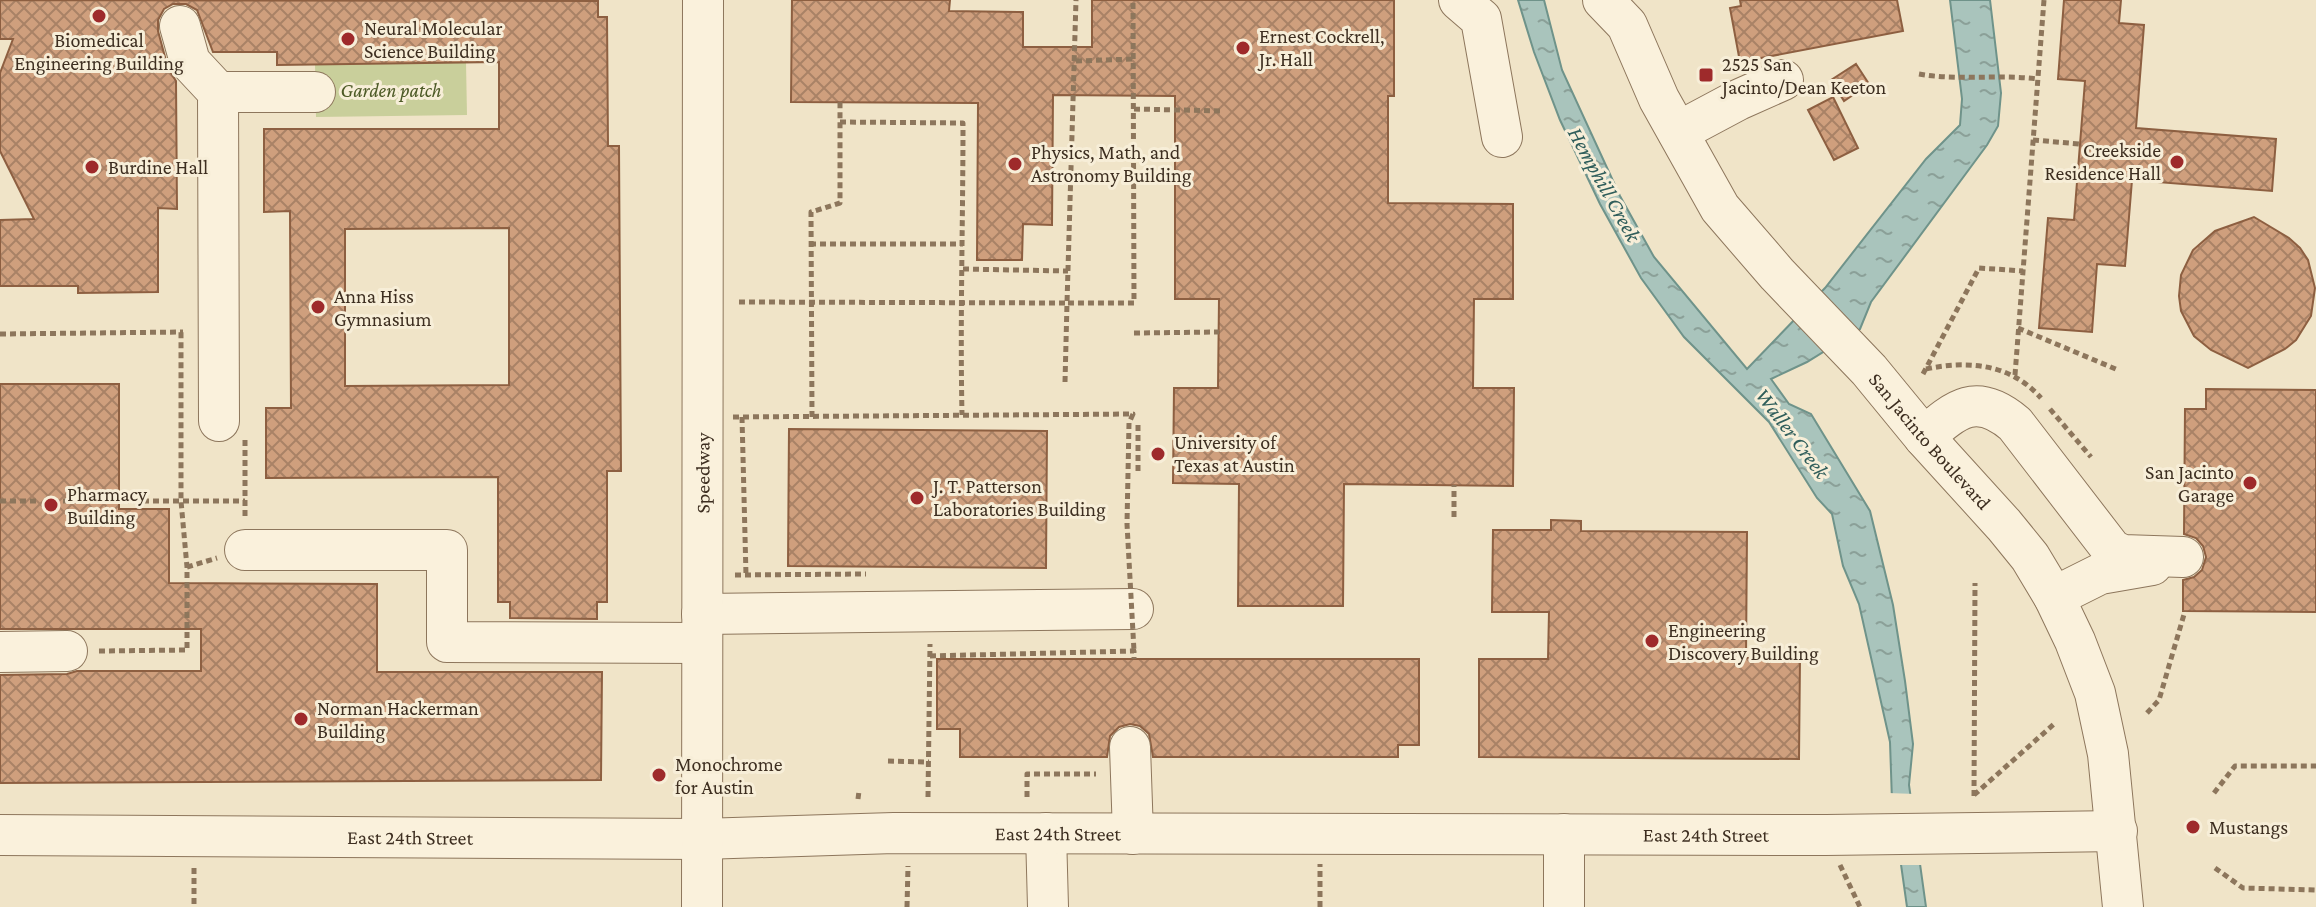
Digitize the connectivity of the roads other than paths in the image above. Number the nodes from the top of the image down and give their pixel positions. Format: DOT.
graph roads {
  1 [pos="1459,0"];
  2 [pos="1620,8"];
  3 [pos="703,19"];
  4 [pos="180,26"];
  5 [pos="1783,80"];
  6 [pos="218,92"];
  7 [pos="315,92"];
  8 [pos="1678,132"];
  9 [pos="1502,137"];
  10 [pos="219,421"];
  11 [pos="1924,437"];
  12 [pos="245,550"];
  13 [pos="2054,597"];
  14 [pos="1133,609"];
  15 [pos="702,610"];
  16 [pos="67,651"];
  17 [pos="0,652"];
  18 [pos="1130,747"];
  19 [pos="2117,831"];
  20 [pos="1046,833"];
  21 [pos="1133,834"];
  22 [pos="1564,834"];
  23 [pos="0,835"];
  24 [pos="702,839"];
  25 [pos="702,907"];
  26 [pos="1048,907"];
  27 [pos="1564,907"];
  28 [pos="2123,907"];
  1 -- 9 [label="street"];
  2 -- 8 [label="street, San Jacinto Boulevard"];
  3 -- 15 [label="street, Speedway"];
  4 -- 6 [label="street"];
  5 -- 8 [label="street"];
  6 -- 7 [label="street"];
  6 -- 10 [label="street"];
  8 -- 11 [label="street, San Jacinto Boulevard"];
  11 -- 13 [label="street, San Jacinto Boulevard"];
  11 -- 13 [label="street"];
  12 -- 15 [label="street"];
  13 -- 19 [label="street, San Jacinto Boulevard"];
  14 -- 15 [label="street"];
  15 -- 24 [label="street, Speedway"];
  16 -- 17 [label="street"];
  18 -- 21 [label="street"];
  19 -- 22 [label="street, East 24th Street"];
  19 -- 28 [label="street, San Jacinto Boulevard"];
  20 -- 21 [label="street, East 24th Street"];
  20 -- 24 [label="street, East 24th Street"];
  20 -- 26 [label="street"];
  21 -- 22 [label="street, East 24th Street"];
  22 -- 27 [label="street"];
  23 -- 24 [label="street, East 24th Street"];
  24 -- 25 [label="street, Speedway"];
}
